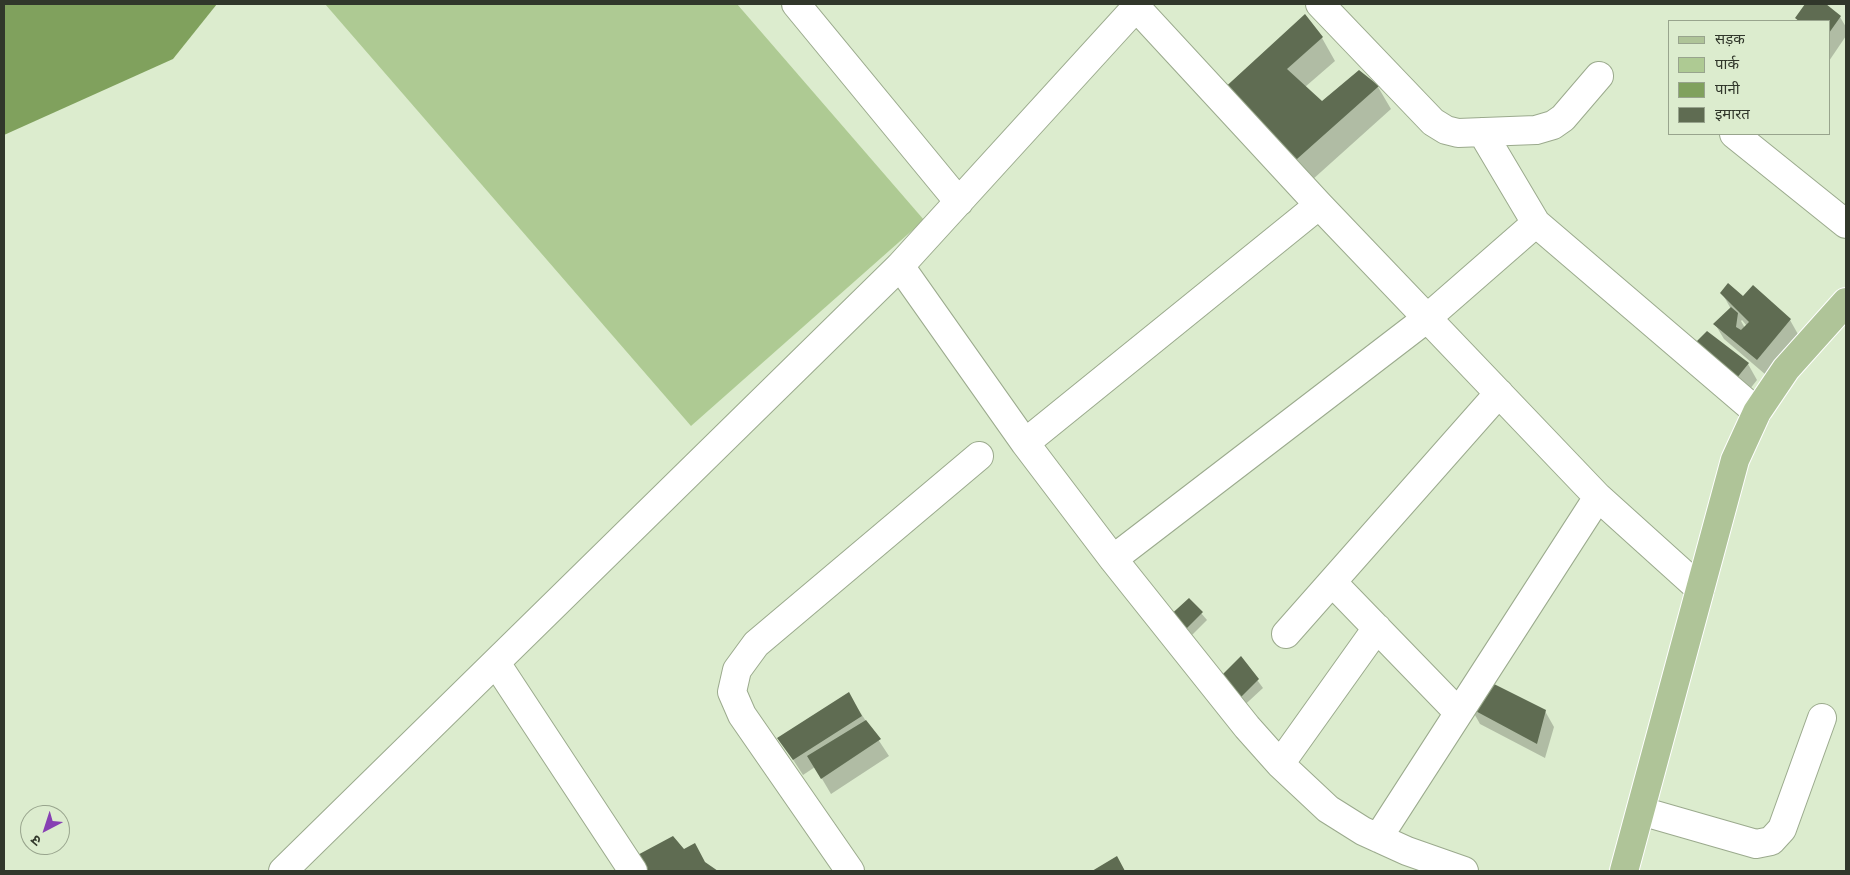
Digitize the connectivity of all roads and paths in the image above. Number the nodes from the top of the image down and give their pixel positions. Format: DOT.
graph roads {
  1 [pos="796,4"];
  2 [pos="1320,4"];
  3 [pos="1138,5"];
  4 [pos="1599,76"];
  5 [pos="1482,132"];
  6 [pos="1735,135"];
  7 [pos="959,202"];
  8 [pos="1319,205"];
  9 [pos="1536,223"];
  10 [pos="1846,224"];
  11 [pos="900,266"];
  12 [pos="1846,302"];
  13 [pos="1426,319"];
  14 [pos="1499,394"];
  15 [pos="1757,412"];
  16 [pos="1025,443"];
  17 [pos="979,456"];
  18 [pos="1598,497"];
  19 [pos="1113,559"];
  20 [pos="1332,582"];
  21 [pos="1700,589"];
  22 [pos="1377,628"];
  23 [pos="1286,634"];
  24 [pos="496,663"];
  25 [pos="1458,712"];
  26 [pos="1822,718"];
  27 [pos="1280,764"];
  28 [pos="1641,811"];
  29 [pos="1378,838"];
  30 [pos="283,871"];
  31 [pos="633,871"];
  32 [pos="850,871"];
  33 [pos="1464,871"];
  34 [pos="1624,871"];
  1 -- 7 [label="street"];
  2 -- 5 [label="street"];
  3 -- 7 [label="street"];
  3 -- 8 [label="street"];
  4 -- 5 [label="street"];
  5 -- 9 [label="street"];
  6 -- 10 [label="street"];
  7 -- 11 [label="street"];
  8 -- 13 [label="street"];
  8 -- 16 [label="street"];
  9 -- 13 [label="street"];
  9 -- 15 [label="street"];
  11 -- 16 [label="street"];
  11 -- 24 [label="street"];
  12 -- 15 [label="main road"];
  13 -- 14 [label="street"];
  13 -- 19 [label="street"];
  14 -- 18 [label="street"];
  14 -- 20 [label="street"];
  15 -- 21 [label="main road"];
  16 -- 19 [label="street"];
  17 -- 32 [label="street"];
  18 -- 21 [label="street"];
  18 -- 25 [label="street"];
  19 -- 27 [label="street"];
  20 -- 22 [label="street"];
  20 -- 23 [label="street"];
  21 -- 28 [label="main road"];
  22 -- 25 [label="street"];
  22 -- 27 [label="street"];
  24 -- 30 [label="street"];
  24 -- 31 [label="street"];
  25 -- 29 [label="street"];
  26 -- 28 [label="street"];
  27 -- 29 [label="street"];
  28 -- 34 [label="main road"];
  29 -- 33 [label="street"];
}
